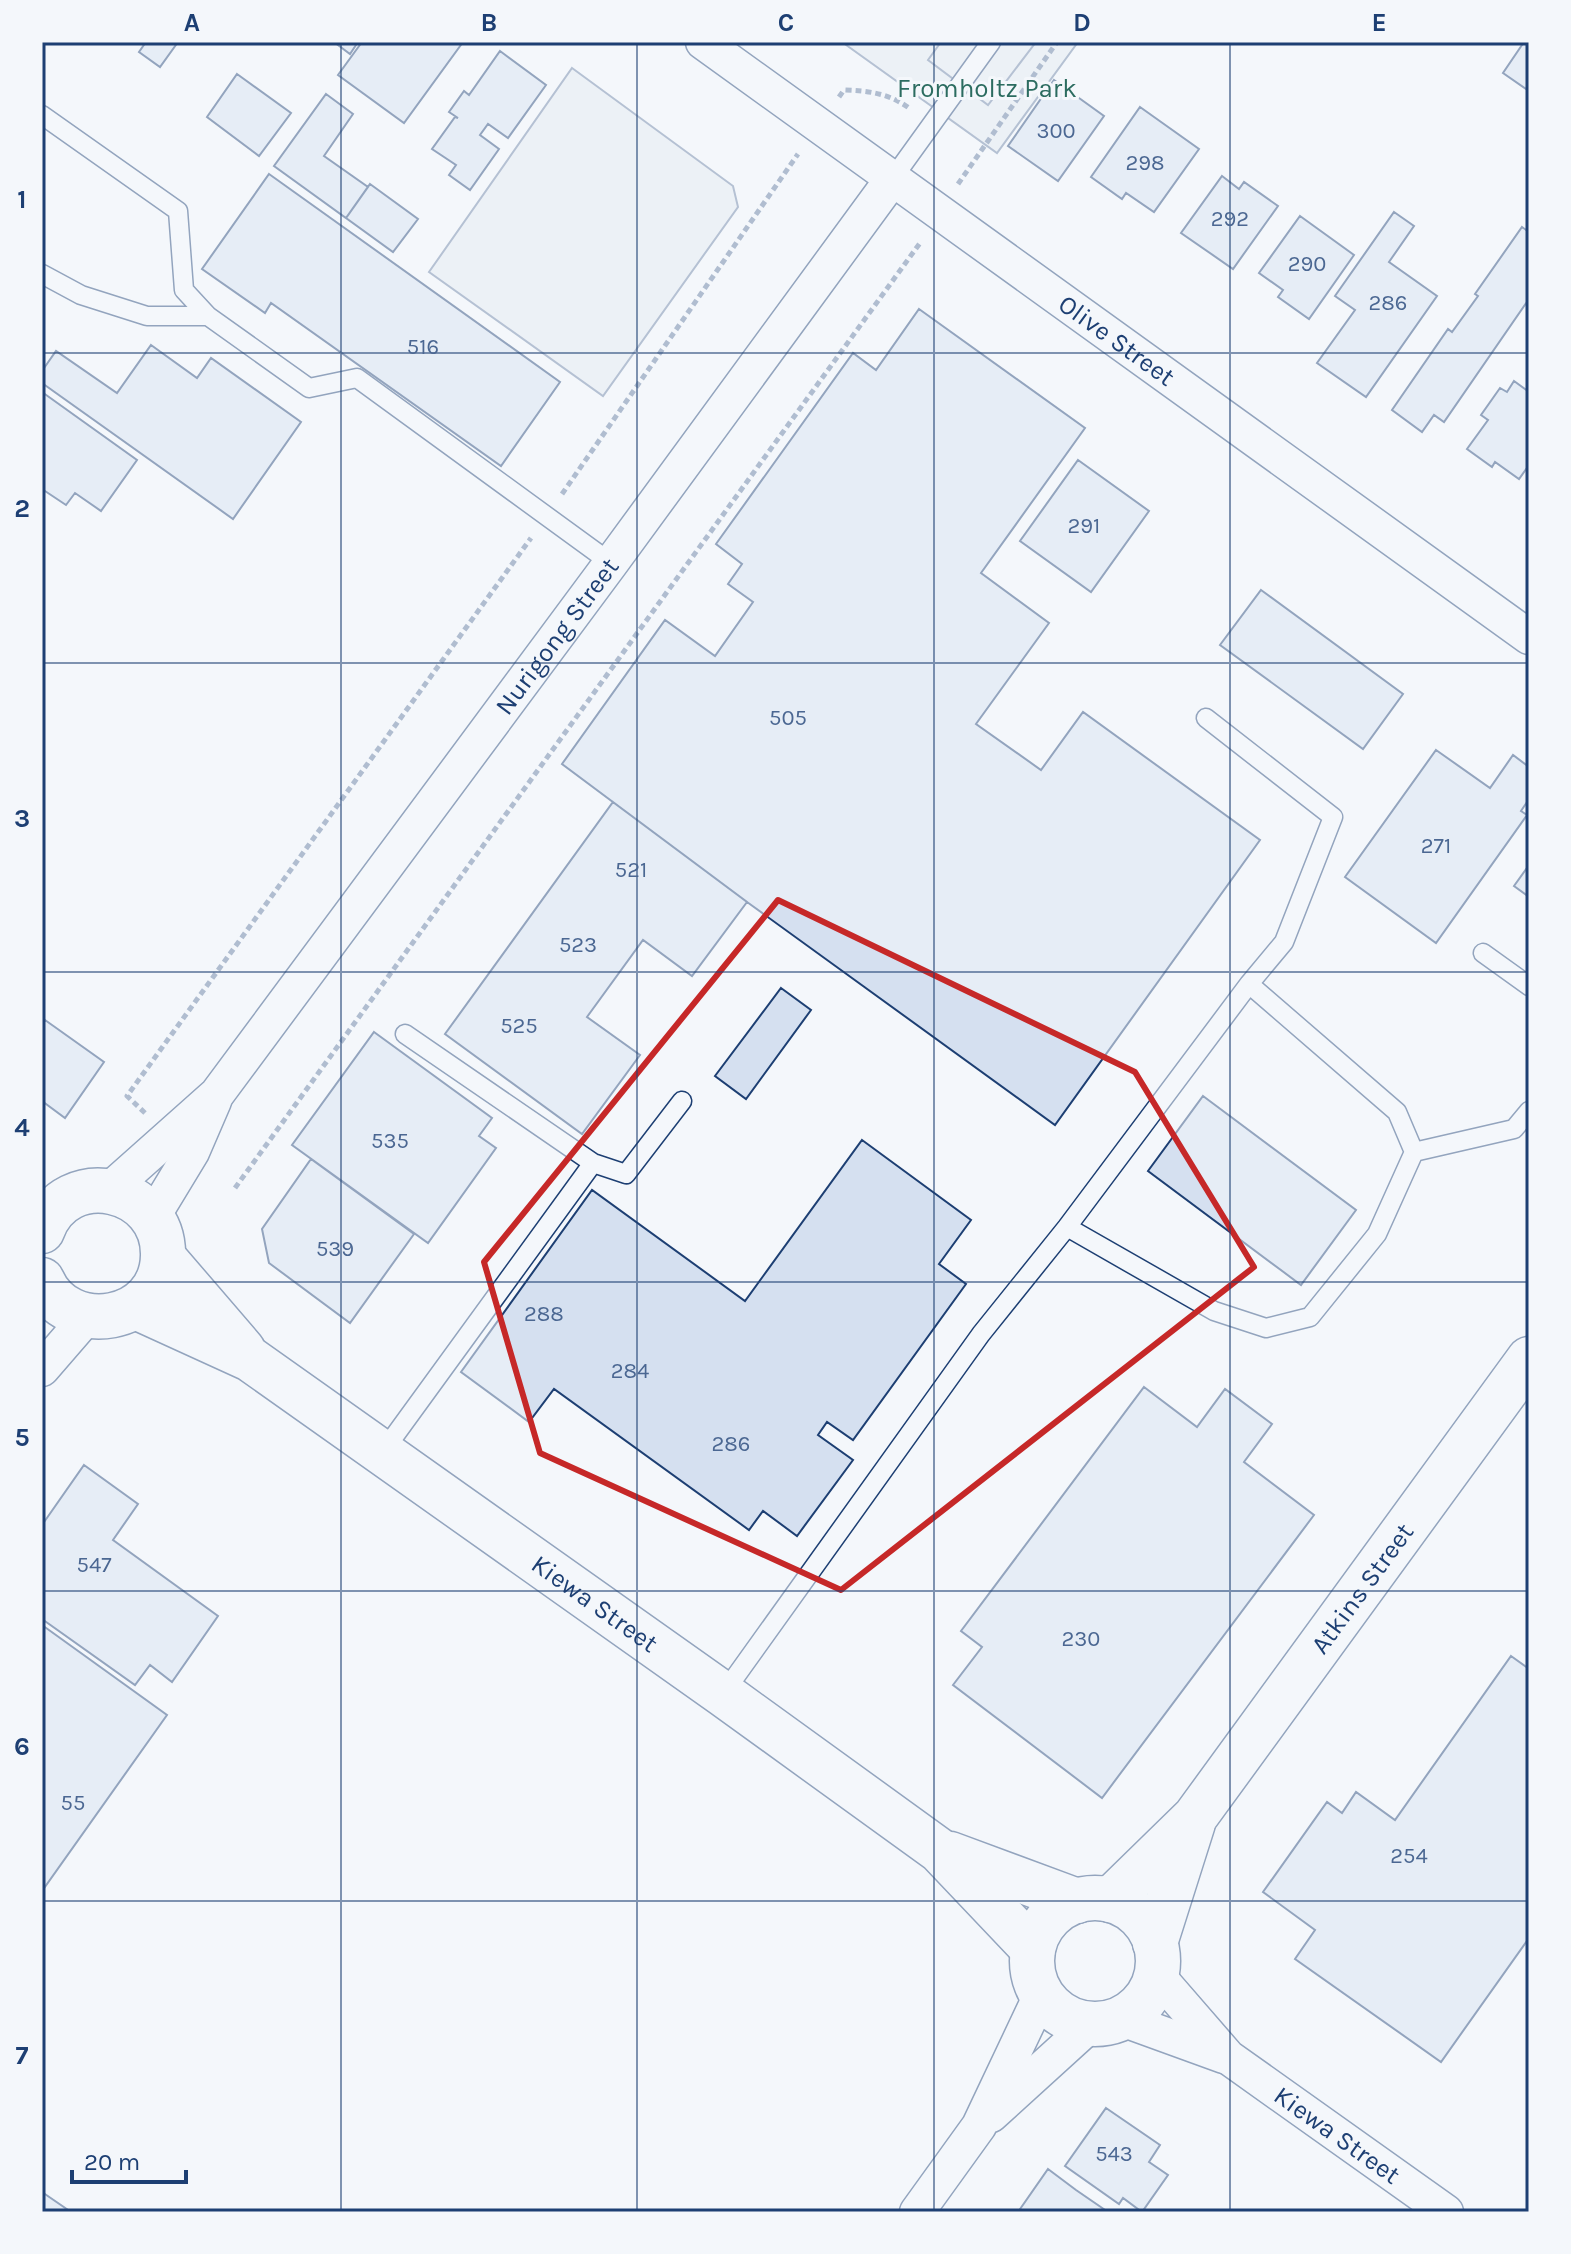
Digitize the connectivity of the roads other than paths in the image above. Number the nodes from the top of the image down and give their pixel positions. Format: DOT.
graph roads {
  1 [pos="703,42"];
  2 [pos="991,42"];
  3 [pos="42,115"];
  4 [pos="893,178"];
  5 [pos="42,274"];
  6 [pos="208,316"];
  7 [pos="611,563"];
  8 [pos="1529,637"];
  9 [pos="1206,718"];
  10 [pos="1483,953"];
  11 [pos="1249,984"];
  12 [pos="1529,986"];
  13 [pos="405,1034"];
  14 [pos="217,1094"];
  15 [pos="682,1101"];
  16 [pos="1529,1111"];
  17 [pos="1414,1152"];
  18 [pos="593,1163"];
  19 [pos="75,1189"];
  20 [pos="1067,1227"];
  21 [pos="42,1231"];
  22 [pos="158,1238"];
  23 [pos="42,1280"];
  24 [pos="136,1307"];
  25 [pos="87,1317"];
  26 [pos="250,1359"];
  27 [pos="1529,1359"];
  28 [pos="42,1369"];
  29 [pos="382,1453"];
  30 [pos="723,1694"];
  31 [pos="1195,1817"];
  32 [pos="940,1851"];
  33 [pos="1093,1900"];
  34 [pos="1033,1949"];
  35 [pos="1156,1958"];
  36 [pos="1041,1995"];
  37 [pos="1106,2022"];
  38 [pos="1228,2057"];
  39 [pos="979,2126"];
  40 [pos="917,2212"];
  41 [pos="1446,2212"];
  1 -- 4 [label="street, Olive Street"];
  2 -- 4 [label="lane"];
  3 -- 6 [label="lane"];
  4 -- 7 [label="street, Nurigong Street"];
  4 -- 8 [label="street, Olive Street"];
  5 -- 6 [label="lane"];
  6 -- 7 [label="lane"];
  7 -- 14 [label="street, Nurigong Street"];
  9 -- 11 [label="lane"];
  10 -- 12 [label="lane"];
  11 -- 17 [label="lane"];
  11 -- 20 [label="lane"];
  13 -- 18 [label="lane"];
  14 -- 19 [label="street, Nurigong Street"];
  14 -- 22 [label="street, Nurigong Street"];
  15 -- 18 [label="lane"];
  16 -- 17 [label="lane"];
  17 -- 20 [label="lane"];
  18 -- 29 [label="lane"];
  19 -- 21 [label="street"];
  19 -- 22 [label="street, Kiewa Street"];
  20 -- 30 [label="lane"];
  22 -- 24 [label="street"];
  22 -- 26 [label="street, Kiewa Street"];
  23 -- 25 [label="street"];
  24 -- 25 [label="street"];
  24 -- 26 [label="street, Kiewa Street"];
  25 -- 28 [label="street"];
  26 -- 29 [label="street, Kiewa Street"];
  27 -- 31 [label="street, Atkins Street"];
  29 -- 30 [label="street, Kiewa Street"];
  30 -- 32 [label="street, Kiewa Street"];
  31 -- 33 [label="street, Atkins Street"];
  31 -- 35 [label="street, Atkins Street"];
  32 -- 33 [label="street, Kiewa Street"];
  32 -- 34 [label="street, Kiewa Street"];
  33 -- 34 [label="street"];
  33 -- 35 [label="street"];
  34 -- 36 [label="street"];
  35 -- 37 [label="street"];
  35 -- 38 [label="street, Kiewa Street"];
  36 -- 37 [label="street"];
  36 -- 39 [label="street"];
  37 -- 38 [label="street, Kiewa Street"];
  37 -- 39 [label="street"];
  38 -- 41 [label="street, Kiewa Street"];
  39 -- 40 [label="street"];
}
